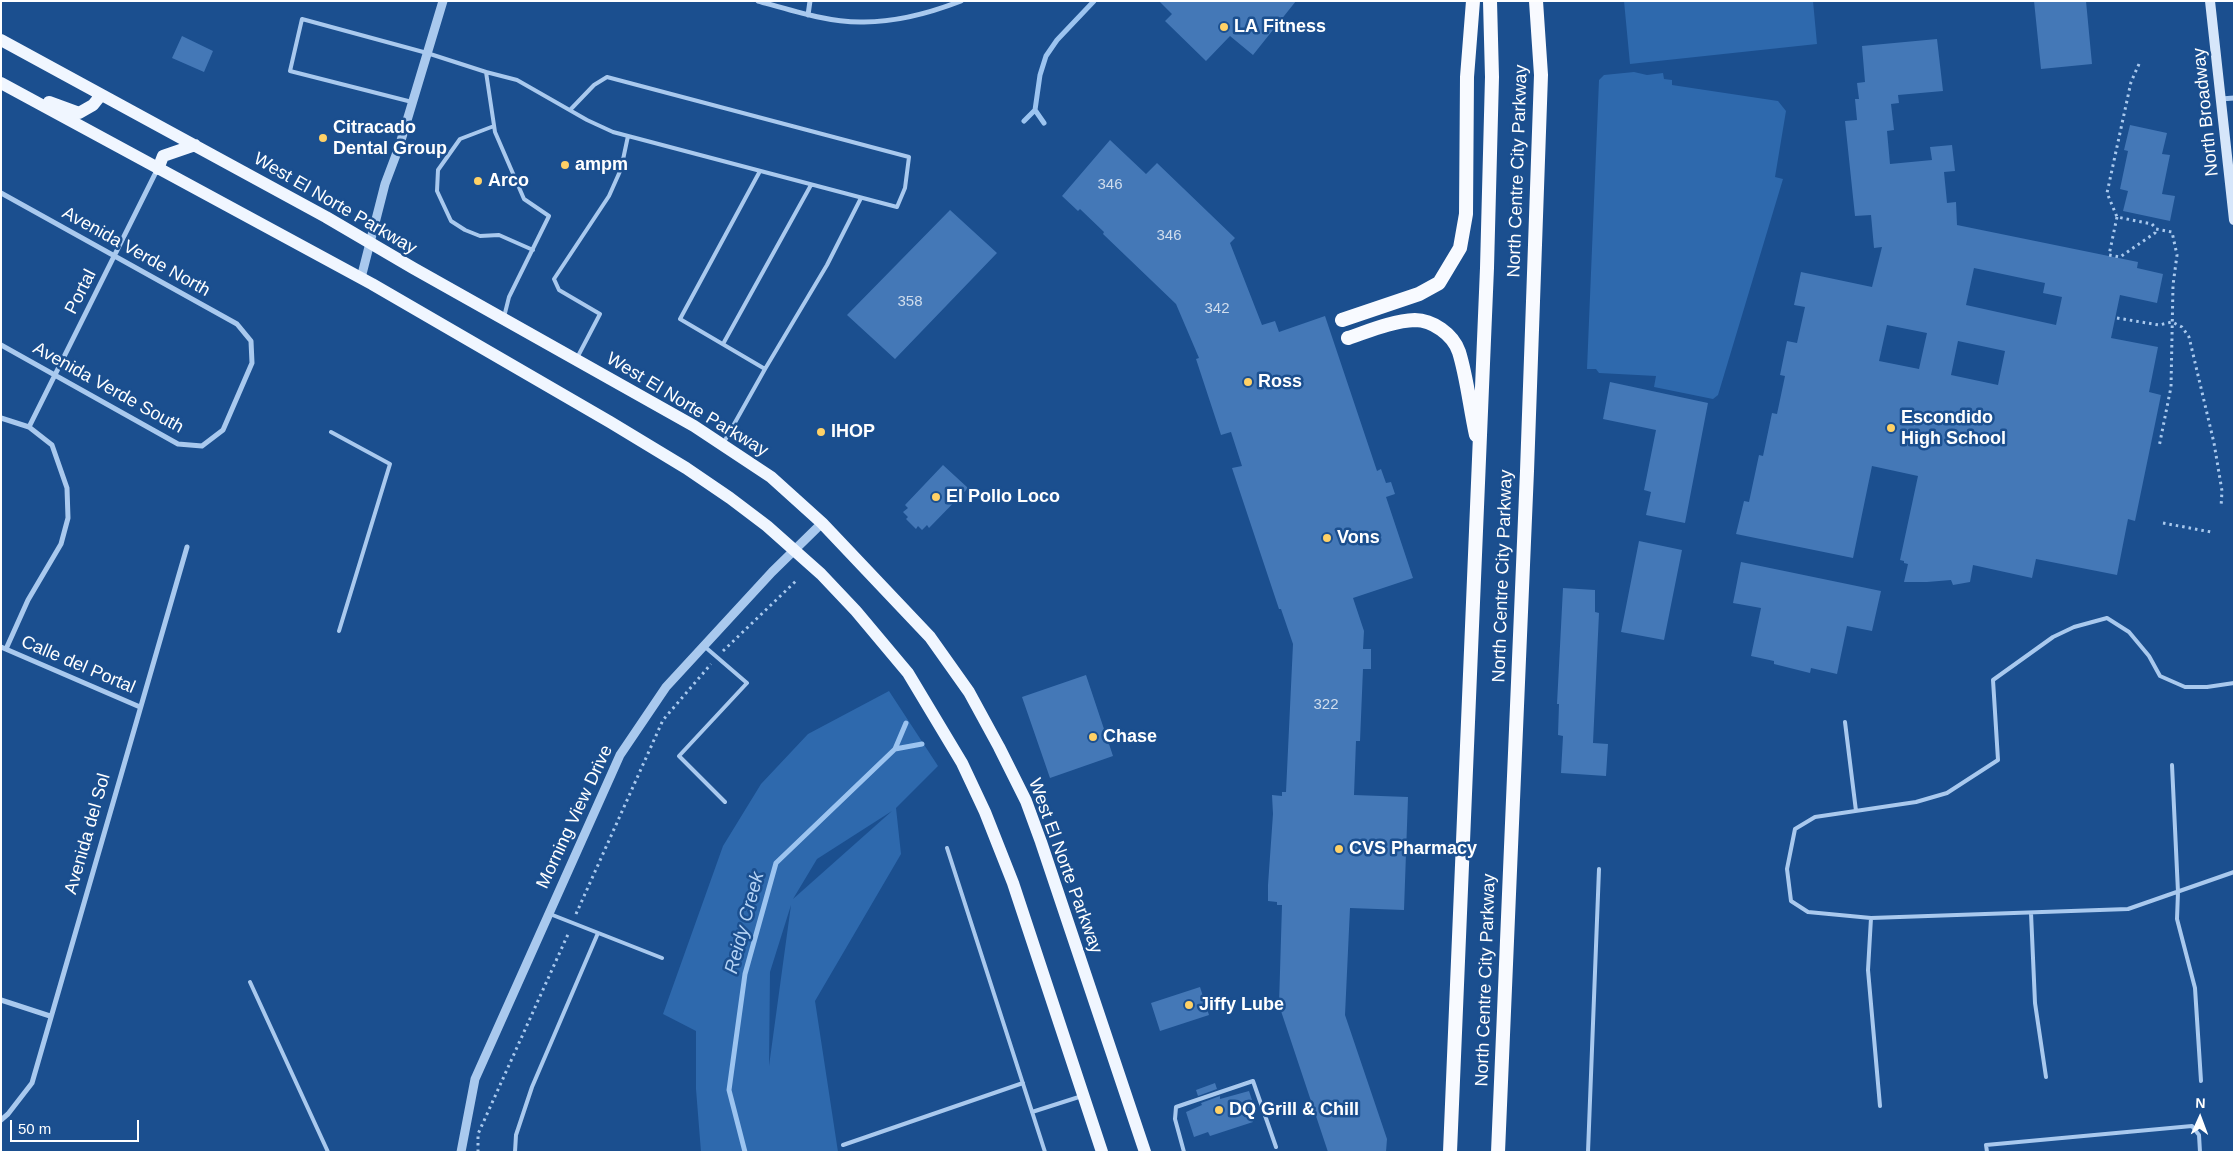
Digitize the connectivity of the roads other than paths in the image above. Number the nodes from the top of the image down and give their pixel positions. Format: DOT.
graph roads {
  1 [pos="443,1"];
  2 [pos="758,1"];
  3 [pos="810,1"];
  4 [pos="961,1"];
  5 [pos="1473,1"];
  6 [pos="1490,1"];
  7 [pos="1536,1"];
  8 [pos="2210,1"];
  9 [pos="808,15"];
  10 [pos="1,40"];
  11 [pos="427,53"];
  12 [pos="486,72"];
  13 [pos="3,84"];
  14 [pos="101,94"];
  15 [pos="2234,98"];
  16 [pos="2221,99"];
  17 [pos="412,102"];
  18 [pos="570,110"];
  19 [pos="494,126"];
  20 [pos="628,136"];
  21 [pos="194,146"];
  22 [pos="158,169"];
  23 [pos="760,171"];
  24 [pos="811,185"];
  25 [pos="1,193"];
  26 [pos="861,198"];
  27 [pos="2234,220"];
  28 [pos="372,244"];
  29 [pos="533,250"];
  30 [pos="115,256"];
  31 [pos="362,278"];
  32 [pos="503,319"];
  33 [pos="1342,320"];
  34 [pos="1348,338"];
  35 [pos="251,340"];
  36 [pos="723,344"];
  37 [pos="1,345"];
  38 [pos="576,360"];
  39 [pos="765,369"];
  40 [pos="54,375"];
  41 [pos="1,418"];
  42 [pos="29,427"];
  43 [pos="331,432"];
  44 [pos="723,444"];
  45 [pos="1480,457"];
  46 [pos="822,523"];
  47 [pos="188,547"];
  48 [pos="794,550"];
  49 [pos="339,631"];
  50 [pos="704,646"];
  51 [pos="4,648"];
  52 [pos="2234,683"];
  53 [pos="140,707"];
  54 [pos="1845,722"];
  55 [pos="2172,765"];
  56 [pos="726,802"];
  57 [pos="1856,811"];
  58 [pos="947,848"];
  59 [pos="1599,869"];
  60 [pos="2234,872"];
  61 [pos="2178,892"];
  62 [pos="2031,913"];
  63 [pos="549,914"];
  64 [pos="1871,918"];
  65 [pos="598,934"];
  66 [pos="662,958"];
  67 [pos="250,982"];
  68 [pos="1,1000"];
  69 [pos="50,1016"];
  70 [pos="2046,1077"];
  71 [pos="2201,1081"];
  72 [pos="1023,1083"];
  73 [pos="1083,1096"];
  74 [pos="1880,1106"];
  75 [pos="1032,1112"];
  76 [pos="1,1120"];
  77 [pos="843,1144"];
  78 [pos="1276,1147"];
  79 [pos="328,1152"];
  80 [pos="461,1152"];
  81 [pos="515,1152"];
  82 [pos="1045,1152"];
  83 [pos="1102,1152"];
  84 [pos="1146,1152"];
  85 [pos="1184,1152"];
  86 [pos="1450,1152"];
  87 [pos="1498,1152"];
  88 [pos="1588,1152"];
  89 [pos="1987,1152"];
  90 [pos="2200,1152"];
  1 -- 11 [label="street"];
  2 -- 9 [label="street"];
  3 -- 9 [label="street"];
  4 -- 9 [label="street"];
  5 -- 33 [label="highway"];
  6 -- 45 [label="highway, North Centre City Parkway"];
  7 -- 87 [label="highway, North Centre City Parkway"];
  8 -- 16 [label="main road, North Broadway"];
  10 -- 14 [label="main road, West El Norte Parkway"];
  11 -- 12 [label="lane"];
  11 -- 17 [label="street"];
  11 -- 17 [label="lane"];
  12 -- 18 [label="lane"];
  12 -- 19 [label="lane"];
  13 -- 14 [label="main road"];
  13 -- 22 [label="main road"];
  14 -- 21 [label="main road, West El Norte Parkway"];
  15 -- 16 [label="street"];
  16 -- 27 [label="main road, North Broadway"];
  17 -- 28 [label="street"];
  18 -- 20 [label="lane"];
  18 -- 26 [label="lane"];
  19 -- 29 [label="lane"];
  19 -- 29 [label="lane"];
  20 -- 23 [label="lane"];
  20 -- 38 [label="lane"];
  21 -- 22 [label="main road"];
  21 -- 28 [label="main road, West El Norte Parkway"];
  22 -- 30 [label="street, Portal"];
  22 -- 31 [label="main road"];
  23 -- 24 [label="lane"];
  23 -- 36 [label="lane"];
  24 -- 26 [label="lane"];
  24 -- 36 [label="lane"];
  25 -- 30 [label="street, Avenida Verde North"];
  26 -- 39 [label="lane"];
  28 -- 31 [label="street"];
  28 -- 32 [label="main road, West El Norte Parkway"];
  29 -- 32 [label="lane"];
  30 -- 35 [label="street, Avenida Verde North"];
  30 -- 40 [label="street, Portal"];
  31 -- 48 [label="main road"];
  32 -- 38 [label="main road, West El Norte Parkway"];
  34 -- 45 [label="highway"];
  35 -- 40 [label="street, Avenida Verde South"];
  36 -- 39 [label="lane"];
  37 -- 40 [label="street, Avenida Verde South"];
  38 -- 44 [label="main road, West El Norte Parkway"];
  39 -- 44 [label="lane"];
  40 -- 42 [label="street, Portal"];
  41 -- 42 [label="street, Calle del Portal"];
  42 -- 51 [label="street, Calle del Portal"];
  43 -- 49 [label="lane"];
  44 -- 46 [label="main road, West El Norte Parkway"];
  45 -- 86 [label="highway, North Centre City Parkway"];
  46 -- 48 [label="street, Morning View Drive"];
  46 -- 84 [label="main road, West El Norte Parkway"];
  47 -- 53 [label="street, Avenida del Sol"];
  48 -- 50 [label="street, Morning View Drive"];
  48 -- 73 [label="main road"];
  50 -- 56 [label="lane"];
  50 -- 63 [label="street, Morning View Drive"];
  51 -- 53 [label="street, Calle del Portal"];
  52 -- 57 [label="lane"];
  53 -- 69 [label="street, Avenida del Sol"];
  54 -- 57 [label="lane"];
  55 -- 61 [label="lane"];
  57 -- 64 [label="lane"];
  58 -- 72 [label="lane"];
  59 -- 88 [label="lane"];
  60 -- 61 [label="lane"];
  61 -- 62 [label="lane"];
  61 -- 71 [label="lane"];
  62 -- 64 [label="lane"];
  62 -- 70 [label="lane"];
  63 -- 65 [label="lane"];
  63 -- 80 [label="street, Morning View Drive"];
  64 -- 74 [label="lane"];
  65 -- 66 [label="lane"];
  65 -- 81 [label="lane"];
  67 -- 79 [label="lane"];
  68 -- 69 [label="street"];
  69 -- 76 [label="street, Avenida del Sol"];
  72 -- 75 [label="lane"];
  72 -- 77 [label="lane"];
  73 -- 75 [label="lane"];
  73 -- 83 [label="main road"];
  75 -- 82 [label="lane"];
  78 -- 85 [label="lane"];
  89 -- 90 [label="lane"];
}
